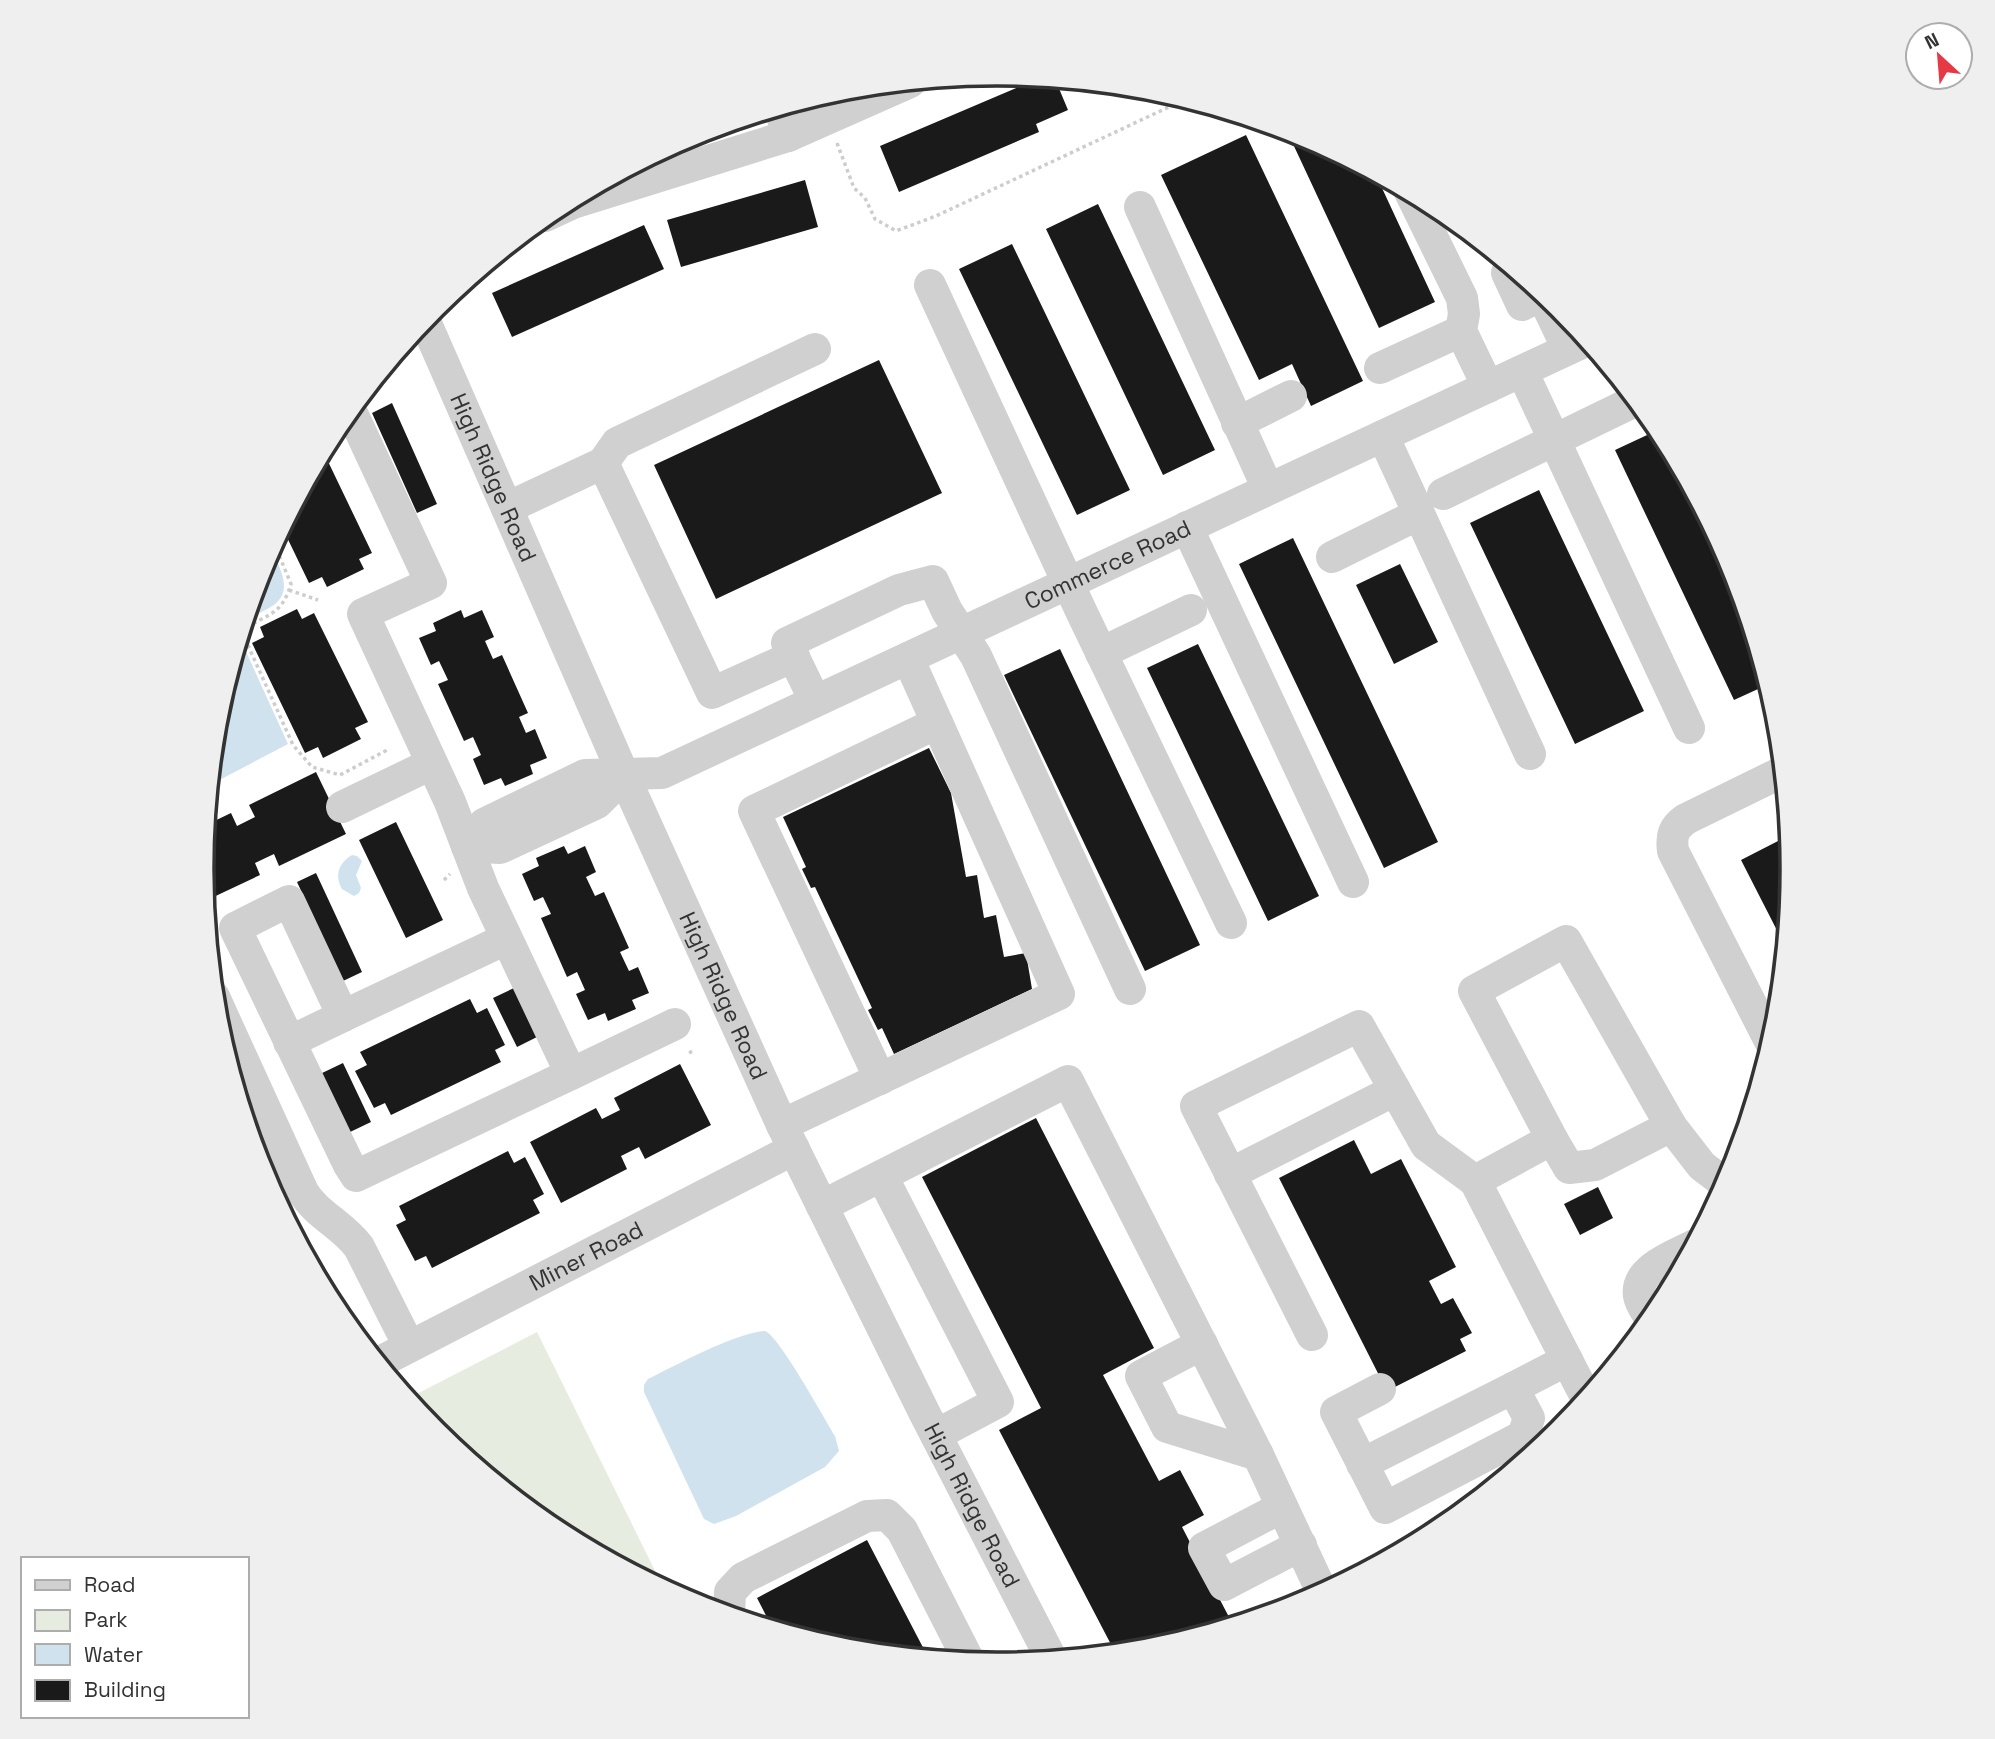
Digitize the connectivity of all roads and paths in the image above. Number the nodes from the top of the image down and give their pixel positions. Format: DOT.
graph roads {
  1 [pos="857,99"];
  2 [pos="1172,106"];
  3 [pos="784,122"];
  4 [pos="836,141"];
  5 [pos="607,191"];
  6 [pos="1140,207"];
  7 [pos="1418,209"];
  8 [pos="1507,274"];
  9 [pos="930,285"];
  10 [pos="1534,298"];
  11 [pos="429,330"];
  12 [pos="1461,331"];
  13 [pos="1578,344"];
  14 [pos="816,349"];
  15 [pos="1380,368"];
  16 [pos="1522,371"];
  17 [pos="1488,387"];
  18 [pos="1291,396"];
  19 [pos="1628,404"];
  20 [pos="355,421"];
  21 [pos="1237,423"];
  22 [pos="1383,436"];
  23 [pos="1554,440"];
  24 [pos="603,463"];
  25 [pos="1268,489"];
  26 [pos="1431,504"];
  27 [pos="507,508"];
  28 [pos="1187,527"];
  29 [pos="279,556"];
  30 [pos="1332,557"];
  31 [pos="1068,582"];
  32 [pos="289,590"];
  33 [pos="318,600"];
  34 [pos="1191,610"];
  35 [pos="253,623"];
  36 [pos="961,633"];
  37 [pos="247,644"];
  38 [pos="1101,653"];
  39 [pos="793,656"];
  40 [pos="908,658"];
  41 [pos="815,701"];
  42 [pos="937,723"];
  43 [pos="1689,728"];
  44 [pos="389,749"];
  45 [pos="1530,754"];
  46 [pos="431,764"];
  47 [pos="1776,775"];
  48 [pos="624,776"];
  49 [pos="342,807"];
  50 [pos="467,846"];
  51 [pos="1353,882"];
  52 [pos="1231,923"];
  53 [pos="506,939"];
  54 [pos="1130,989"];
  55 [pos="343,1016"];
  56 [pos="675,1024"];
  57 [pos="1764,1030"];
  58 [pos="232,1037"];
  59 [pos="289,1042"];
  60 [pos="695,1050"];
  61 [pos="689,1053"];
  62 [pos="571,1074"];
  63 [pos="880,1079"];
  64 [pos="1395,1090"];
  65 [pos="1671,1126"];
  66 [pos="788,1137"];
  67 [pos="1552,1139"];
  68 [pos="1230,1174"];
  69 [pos="356,1176"];
  70 [pos="882,1176"];
  71 [pos="1475,1181"];
  72 [pos="1717,1181"];
  73 [pos="822,1206"];
  74 [pos="328,1219"];
  75 [pos="1681,1252"];
  76 [pos="1646,1310"];
  77 [pos="1312,1335"];
  78 [pos="1202,1344"];
  79 [pos="409,1346"];
  80 [pos="386,1359"];
  81 [pos="1567,1360"];
  82 [pos="1513,1388"];
  83 [pos="1380,1389"];
  84 [pos="1583,1391"];
  85 [pos="936,1435"];
  86 [pos="1258,1455"];
  87 [pos="1362,1464"];
  88 [pos="1282,1507"];
  89 [pos="1301,1545"];
  90 [pos="1318,1584"];
  91 [pos="729,1606"];
  92 [pos="965,1652"];
  93 [pos="1048,1652"];
  1 -- 3 [label="street"];
  2 -- 4 [label="path"];
  3 -- 5 [label="street"];
  6 -- 21 [label="street"];
  7 -- 12 [label="street"];
  8 -- 10 [label="street"];
  9 -- 31 [label="street"];
  11 -- 27 [label="street, High Ridge Road"];
  12 -- 15 [label="street"];
  12 -- 17 [label="street"];
  13 -- 16 [label="street, Commerce Road"];
  14 -- 24 [label="street"];
  16 -- 17 [label="street, Commerce Road"];
  16 -- 23 [label="street"];
  17 -- 22 [label="street, Commerce Road"];
  18 -- 21 [label="street"];
  19 -- 23 [label="street"];
  20 -- 46 [label="street"];
  21 -- 25 [label="street"];
  22 -- 25 [label="street, Commerce Road"];
  22 -- 26 [label="street"];
  23 -- 26 [label="street"];
  23 -- 43 [label="street"];
  24 -- 27 [label="street"];
  24 -- 39 [label="street"];
  25 -- 28 [label="street, Commerce Road"];
  26 -- 30 [label="street"];
  26 -- 45 [label="street"];
  27 -- 48 [label="street, High Ridge Road"];
  28 -- 31 [label="street, Commerce Road"];
  28 -- 51 [label="street"];
  29 -- 32 [label="path"];
  31 -- 36 [label="street, Commerce Road"];
  31 -- 38 [label="street"];
  32 -- 33 [label="path"];
  32 -- 35 [label="path"];
  34 -- 38 [label="street"];
  36 -- 39 [label="street"];
  36 -- 40 [label="street, Commerce Road"];
  36 -- 54 [label="street"];
  37 -- 44 [label="path"];
  38 -- 52 [label="street"];
  39 -- 41 [label="street"];
  40 -- 41 [label="street, Commerce Road"];
  40 -- 42 [label="street"];
  41 -- 48 [label="street, Commerce Road"];
  42 -- 63 [label="street, Miner Road"];
  42 -- 63 [label="street"];
  46 -- 49 [label="street"];
  46 -- 50 [label="street"];
  47 -- 57 [label="street"];
  48 -- 50 [label="street"];
  48 -- 66 [label="street, High Ridge Road"];
  50 -- 53 [label="street"];
  53 -- 55 [label="street"];
  53 -- 62 [label="street"];
  55 -- 59 [label="street"];
  55 -- 59 [label="street"];
  56 -- 62 [label="street"];
  58 -- 74 [label="street"];
  59 -- 69 [label="street"];
  60 -- 61 [label="path"];
  62 -- 69 [label="street"];
  63 -- 66 [label="street, Miner Road"];
  64 -- 68 [label="street"];
  64 -- 68 [label="street"];
  64 -- 71 [label="street"];
  65 -- 67 [label="street"];
  65 -- 67 [label="street"];
  65 -- 72 [label="street"];
  66 -- 73 [label="street, High Ridge Road"];
  66 -- 79 [label="street, Miner Road"];
  67 -- 71 [label="street"];
  68 -- 77 [label="street"];
  69 -- 74 [label="street"];
  70 -- 73 [label="street"];
  70 -- 78 [label="street"];
  70 -- 85 [label="street"];
  71 -- 81 [label="street"];
  73 -- 85 [label="street, High Ridge Road"];
  74 -- 79 [label="street"];
  75 -- 76 [label="street"];
  78 -- 86 [label="street"];
  78 -- 86 [label="street"];
  79 -- 80 [label="street, Miner Road"];
  81 -- 82 [label="street"];
  81 -- 84 [label="street"];
  82 -- 87 [label="street"];
  82 -- 87 [label="street"];
  83 -- 87 [label="street"];
  85 -- 93 [label="street, High Ridge Road"];
  86 -- 88 [label="street"];
  88 -- 89 [label="street"];
  88 -- 89 [label="street"];
  89 -- 90 [label="street"];
  91 -- 92 [label="street"];
}
